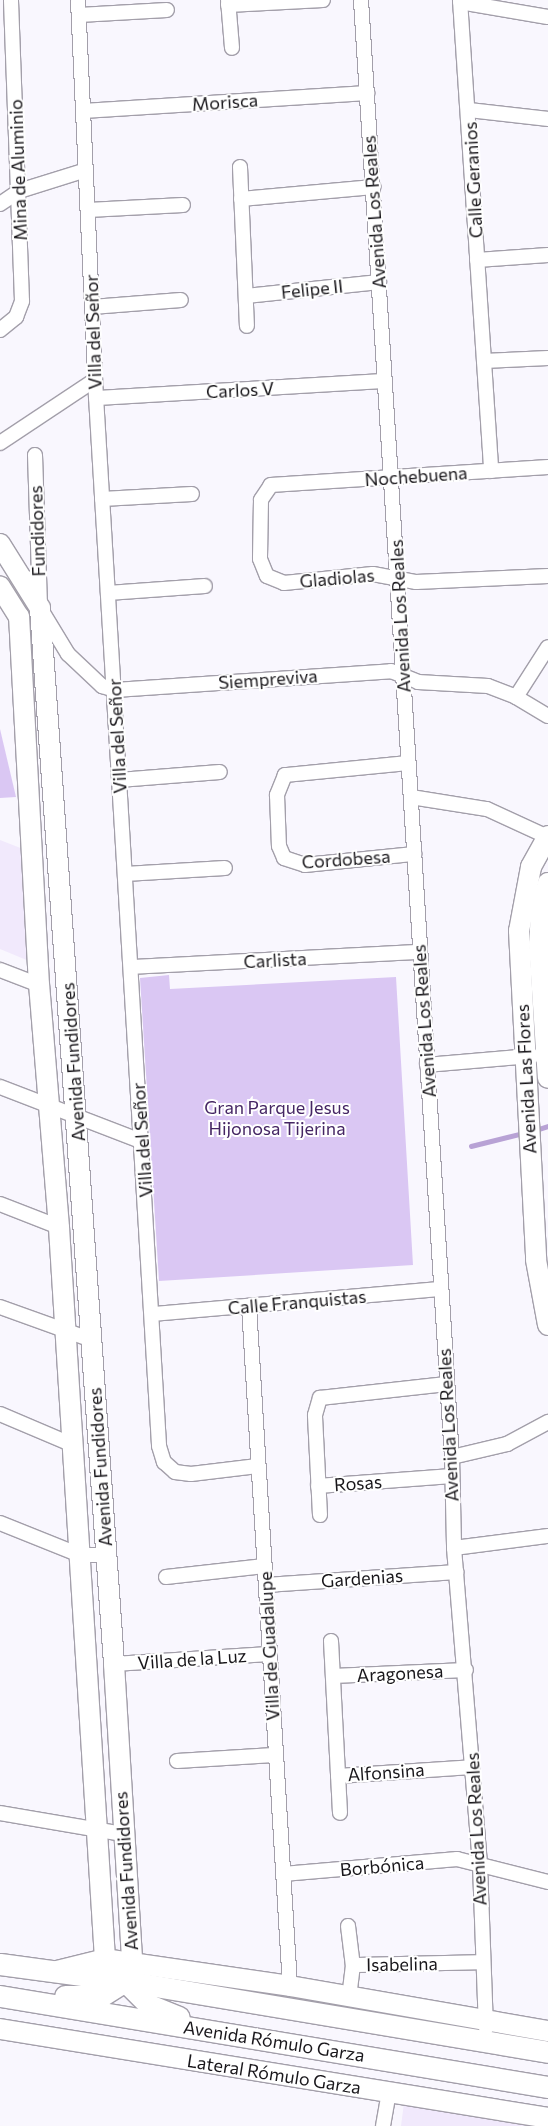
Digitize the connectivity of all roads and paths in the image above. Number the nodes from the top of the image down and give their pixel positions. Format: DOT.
graph roads {
  1 [pos="12,0"];
  2 [pos="78,0"];
  3 [pos="323,0"];
  4 [pos="361,0"];
  5 [pos="460,1"];
  6 [pos="228,2"];
  7 [pos="167,10"];
  8 [pos="79,15"];
  9 [pos="548,17"];
  10 [pos="232,48"];
  11 [pos="367,94"];
  12 [pos="469,110"];
  13 [pos="84,111"];
  14 [pos="548,119"];
  15 [pos="240,167"];
  16 [pos="86,170"];
  17 [pos="373,187"];
  18 [pos="19,191"];
  19 [pos="241,199"];
  20 [pos="0,204"];
  21 [pos="182,205"];
  22 [pos="88,210"];
  23 [pos="548,255"];
  24 [pos="478,260"];
  25 [pos="379,282"];
  26 [pos="246,296"];
  27 [pos="181,300"];
  28 [pos="92,307"];
  29 [pos="247,326"];
  30 [pos="0,330"];
  31 [pos="548,358"];
  32 [pos="484,361"];
  33 [pos="95,380"];
  34 [pos="384,381"];
  35 [pos="96,398"];
  36 [pos="0,443"];
  37 [pos="35,455"];
  38 [pos="548,467"];
  39 [pos="491,471"];
  40 [pos="391,478"];
  41 [pos="284,482"];
  42 [pos="192,494"];
  43 [pos="102,498"];
  44 [pos="0,544"];
  45 [pos="548,576"];
  46 [pos="398,578"];
  47 [pos="206,586"];
  48 [pos="0,587"];
  49 [pos="108,593"];
  50 [pos="40,608"];
  51 [pos="19,617"];
  52 [pos="548,647"];
  53 [pos="403,676"];
  54 [pos="114,690"];
  55 [pos="516,697"];
  56 [pos="548,716"];
  57 [pos="408,763"];
  58 [pos="220,772"];
  59 [pos="119,780"];
  60 [pos="411,797"];
  61 [pos="548,837"];
  62 [pos="414,854"];
  63 [pos="225,868"];
  64 [pos="125,874"];
  65 [pos="548,883"];
  66 [pos="419,952"];
  67 [pos="545,964"];
  68 [pos="131,967"];
  69 [pos="0,970"];
  70 [pos="39,985"];
  71 [pos="547,1056"];
  72 [pos="526,1057"];
  73 [pos="427,1065"];
  74 [pos="548,1078"];
  75 [pos="0,1087"];
  76 [pos="47,1107"];
  77 [pos="77,1118"];
  78 [pos="141,1141"];
  79 [pos="0,1204"];
  80 [pos="541,1225"];
  81 [pos="59,1227"];
  82 [pos="441,1289"];
  83 [pos="249,1306"];
  84 [pos="0,1307"];
  85 [pos="154,1314"];
  86 [pos="548,1326"];
  87 [pos="65,1333"];
  88 [pos="92,1340"];
  89 [pos="446,1384"];
  90 [pos="0,1414"];
  91 [pos="548,1422"];
  92 [pos="73,1445"];
  93 [pos="452,1457"];
  94 [pos="258,1466"];
  95 [pos="452,1476"];
  96 [pos="318,1486"];
  97 [pos="320,1516"];
  98 [pos="0,1523"];
  99 [pos="548,1536"];
  100 [pos="454,1548"];
  101 [pos="80,1555"];
  102 [pos="105,1555"];
  103 [pos="264,1566"];
  104 [pos="458,1572"];
  105 [pos="166,1577"];
  106 [pos="266,1586"];
  107 [pos="331,1641"];
  108 [pos="269,1654"];
  109 [pos="114,1664"];
  110 [pos="466,1670"];
  111 [pos="333,1676"];
  112 [pos="274,1755"];
  113 [pos="177,1761"];
  114 [pos="472,1767"];
  115 [pos="338,1776"];
  116 [pos="0,1813"];
  117 [pos="340,1813"];
  118 [pos="98,1831"];
  119 [pos="123,1834"];
  120 [pos="480,1865"];
  121 [pos="282,1874"];
  122 [pos="548,1882"];
  123 [pos="348,1926"];
  124 [pos="105,1959"];
  125 [pos="482,1962"];
  126 [pos="0,1964"];
  127 [pos="353,1965"];
  128 [pos="55,1972"];
  129 [pos="128,1972"];
  130 [pos="290,1986"];
  131 [pos="0,1988"];
  132 [pos="0,1996"];
  133 [pos="349,1996"];
  134 [pos="486,2020"];
  135 [pos="0,2029"];
  136 [pos="548,2031"];
  137 [pos="275,2040"];
  138 [pos="485,2041"];
  139 [pos="548,2052"];
  140 [pos="548,2087"];
  141 [pos="389,2092"];
  142 [pos="548,2118"];
  143 [pos="383,2126"];
  1 -- 18 [label="street, Mina de Aluminio"];
  2 -- 8 [label="street, Villa del Señor"];
  3 -- 6 [label="street"];
  4 -- 11 [label="street, Avenida Los Reales"];
  5 -- 9 [label="street"];
  5 -- 12 [label="street, Calle Geranios"];
  6 -- 10 [label="street"];
  7 -- 8 [label="street"];
  8 -- 13 [label="street, Villa del Señor"];
  11 -- 13 [label="street, Morisca"];
  11 -- 17 [label="street, Avenida Los Reales"];
  12 -- 14 [label="street"];
  12 -- 24 [label="street, Calle Geranios"];
  13 -- 16 [label="street, Villa del Señor"];
  15 -- 19 [label="street"];
  16 -- 18 [label="street"];
  16 -- 22 [label="street, Villa del Señor"];
  17 -- 19 [label="street"];
  17 -- 25 [label="street, Avenida Los Reales"];
  18 -- 20 [label="street"];
  18 -- 30 [label="street, Mina de Aluminio"];
  19 -- 26 [label="street"];
  21 -- 22 [label="street"];
  22 -- 28 [label="street, Villa del Señor"];
  23 -- 24 [label="street"];
  24 -- 32 [label="street, Calle Geranios"];
  25 -- 26 [label="street, Felipe II"];
  25 -- 34 [label="street, Avenida Los Reales"];
  26 -- 29 [label="street"];
  27 -- 28 [label="street"];
  28 -- 33 [label="street, Villa del Señor"];
  31 -- 32 [label="street"];
  32 -- 39 [label="street, Calle Geranios"];
  33 -- 35 [label="street, Villa del Señor"];
  33 -- 36 [label="street"];
  34 -- 35 [label="street, Carlos V"];
  34 -- 40 [label="street, Avenida Los Reales"];
  35 -- 43 [label="street, Villa del Señor"];
  37 -- 50 [label="street, Fundidores"];
  38 -- 39 [label="street, Nochebuena"];
  39 -- 40 [label="street, Nochebuena"];
  40 -- 41 [label="street, Nochebuena"];
  40 -- 46 [label="street, Avenida Los Reales"];
  41 -- 46 [label="street, Gladiolas"];
  42 -- 43 [label="street"];
  43 -- 49 [label="street, Villa del Señor"];
  44 -- 50 [label="street, Avenida Fundidores"];
  45 -- 46 [label="street, Gladiolas"];
  46 -- 53 [label="street, Avenida Los Reales"];
  47 -- 49 [label="street"];
  48 -- 51 [label="street, Avenida Fundidores"];
  49 -- 54 [label="street, Villa del Señor"];
  50 -- 51 [label="street"];
  50 -- 54 [label="street"];
  50 -- 77 [label="street, Avenida Fundidores"];
  51 -- 70 [label="street, Avenida Fundidores"];
  52 -- 55 [label="street"];
  53 -- 54 [label="street, Siempreviva"];
  53 -- 55 [label="street, Siempreviva"];
  53 -- 57 [label="street, Avenida Los Reales"];
  54 -- 59 [label="street, Villa del Señor"];
  55 -- 56 [label="street, Siempreviva"];
  57 -- 60 [label="street, Avenida Los Reales"];
  57 -- 62 [label="street, Cordobesa"];
  58 -- 59 [label="street"];
  59 -- 64 [label="street, Villa del Señor"];
  60 -- 61 [label="street"];
  60 -- 62 [label="street, Avenida Los Reales"];
  61 -- 72 [label="street, Avenida Las Flores"];
  62 -- 66 [label="street, Avenida Los Reales"];
  63 -- 64 [label="street"];
  64 -- 68 [label="street, Villa del Señor"];
  65 -- 67 [label="street, Avenida Las Flores"];
  66 -- 68 [label="street, Carlista"];
  66 -- 73 [label="street, Avenida Los Reales"];
  67 -- 71 [label="street, Avenida Las Flores"];
  68 -- 78 [label="street, Villa del Señor"];
  69 -- 70 [label="street"];
  70 -- 76 [label="street, Avenida Fundidores"];
  71 -- 72 [label="street"];
  71 -- 74 [label="street, Avenida Las Flores"];
  72 -- 73 [label="street"];
  72 -- 80 [label="street, Avenida Las Flores"];
  73 -- 82 [label="street, Avenida Los Reales"];
  75 -- 76 [label="street"];
  76 -- 77 [label="street"];
  76 -- 81 [label="street, Avenida Fundidores"];
  77 -- 78 [label="street"];
  77 -- 88 [label="street, Avenida Fundidores"];
  78 -- 85 [label="street, Villa del Señor"];
  79 -- 81 [label="street"];
  80 -- 86 [label="street, Avenida Las Flores"];
  81 -- 87 [label="street, Avenida Fundidores"];
  82 -- 83 [label="street, Calle Franquistas"];
  82 -- 89 [label="street, Avenida Los Reales"];
  83 -- 85 [label="street, Calle Franquistas"];
  83 -- 94 [label="street, Villa de Guadalupe"];
  84 -- 87 [label="street"];
  85 -- 94 [label="street, Villa del Señor"];
  87 -- 88 [label="street"];
  87 -- 92 [label="street, Avenida Fundidores"];
  88 -- 102 [label="street, Avenida Fundidores"];
  89 -- 93 [label="street, Avenida Los Reales"];
  89 -- 96 [label="street, Rosas"];
  90 -- 92 [label="street"];
  91 -- 93 [label="street"];
  92 -- 101 [label="street, Avenida Fundidores"];
  93 -- 95 [label="street, Avenida Los Reales"];
  94 -- 103 [label="street, Villa de Guadalupe"];
  95 -- 96 [label="street, Rosas"];
  95 -- 100 [label="street, Avenida Los Reales"];
  96 -- 97 [label="street"];
  98 -- 101 [label="street"];
  99 -- 100 [label="street"];
  100 -- 104 [label="street, Avenida Los Reales"];
  101 -- 102 [label="street"];
  101 -- 118 [label="street, Avenida Fundidores"];
  102 -- 109 [label="street, Avenida Fundidores"];
  103 -- 105 [label="street"];
  103 -- 106 [label="street, Villa de Guadalupe"];
  104 -- 106 [label="street, Gardenias"];
  104 -- 110 [label="street, Avenida Los Reales"];
  106 -- 108 [label="street, Villa de Guadalupe"];
  107 -- 111 [label="street, Alfonsina"];
  108 -- 109 [label="street, Villa de la Luz"];
  108 -- 112 [label="street, Villa de Guadalupe"];
  109 -- 119 [label="street, Avenida Fundidores"];
  110 -- 111 [label="street, Aragonesa"];
  110 -- 114 [label="street, Avenida Los Reales"];
  111 -- 115 [label="street, Alfonsina"];
  112 -- 113 [label="street"];
  112 -- 121 [label="street, Villa de Guadalupe"];
  114 -- 115 [label="street, Alfonsina"];
  114 -- 120 [label="street, Avenida Los Reales"];
  115 -- 117 [label="street"];
  116 -- 118 [label="street"];
  118 -- 119 [label="street"];
  118 -- 124 [label="street, Avenida Fundidores"];
  119 -- 129 [label="street, Avenida Fundidores"];
  120 -- 121 [label="street, Borbónica"];
  120 -- 122 [label="street, Borbónica"];
  120 -- 125 [label="street, Avenida Los Reales"];
  121 -- 130 [label="street, Villa de Guadalupe"];
  123 -- 127 [label="street"];
  124 -- 128 [label="street"];
  124 -- 129 [label="street, Avenida Fundidores"];
  125 -- 127 [label="street, Isabelina"];
  125 -- 134 [label="street, Avenida Los Reales"];
  126 -- 128 [label="main road, Avenida Rómulo Garza"];
  127 -- 133 [label="street, Isabelina"];
  128 -- 129 [label="main road, Avenida Rómulo Garza"];
  129 -- 130 [label="street"];
  129 -- 131 [label="main road"];
  129 -- 137 [label="main road"];
  129 -- 138 [label="main road, Avenida Rómulo Garza"];
  130 -- 133 [label="street"];
  132 -- 137 [label="main road, Avenida Rómulo Garza"];
  133 -- 134 [label="street"];
  134 -- 136 [label="street"];
  134 -- 138 [label="street, Avenida Los Reales"];
  135 -- 141 [label="street, Lateral Rómulo Garza"];
  137 -- 140 [label="main road, Avenida Rómulo Garza"];
  138 -- 139 [label="main road, Avenida Rómulo Garza"];
  141 -- 142 [label="street, Lateral Rómulo Garza"];
  141 -- 143 [label="street"];
}
